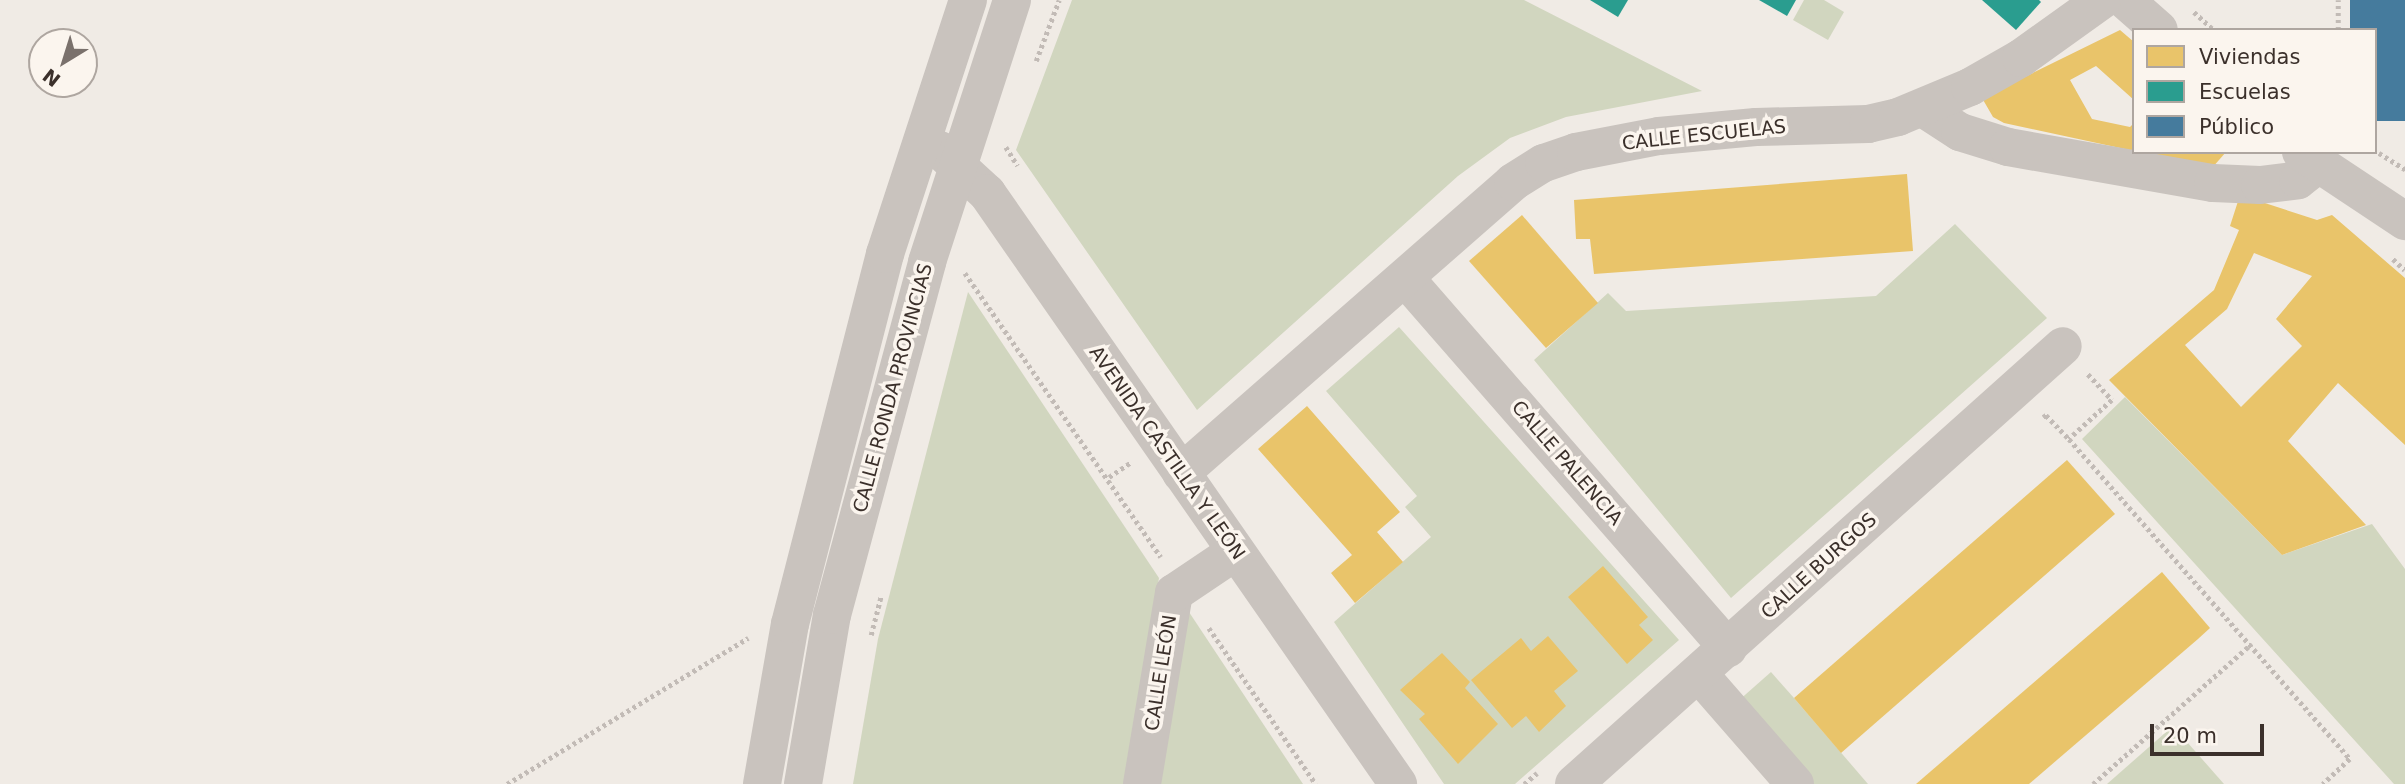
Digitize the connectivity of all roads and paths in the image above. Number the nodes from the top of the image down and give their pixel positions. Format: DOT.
graph roads {
  1 [pos="968,0"];
  2 [pos="1012,0"];
  3 [pos="2102,0"];
  4 [pos="2125,0"];
  5 [pos="2338,0"];
  6 [pos="2157,28"];
  7 [pos="2338,28"];
  8 [pos="1923,108"];
  9 [pos="923,134"];
  10 [pos="1004,146"];
  11 [pos="2377,152"];
  12 [pos="2309,159"];
  13 [pos="957,167"];
  14 [pos="1020,169"];
  15 [pos="2405,169"];
  16 [pos="2405,221"];
  17 [pos="1406,279"];
  18 [pos="960,283"];
  19 [pos="2063,346"];
  20 [pos="1181,473"];
  21 [pos="1235,552"];
  22 [pos="883,585"];
  23 [pos="1181,588"];
  24 [pos="790,624"];
  25 [pos="870,638"];
  26 [pos="2251,644"];
  27 [pos="1728,648"];
  28 [pos="1699,674"];
  29 [pos="507,784"];
  30 [pos="762,784"];
  31 [pos="803,784"];
  32 [pos="1142,784"];
  33 [pos="1316,784"];
  34 [pos="1398,784"];
  35 [pos="1574,784"];
  36 [pos="1795,784"];
  37 [pos="2093,784"];
  38 [pos="2323,784"];
  1 -- 9 [label="street, CALLE RONDA PROVINCIAS"];
  2 -- 13 [label="street, CALLE RONDA PROVINCIAS"];
  3 -- 8 [label="street, CALLE ESCUELAS"];
  4 -- 6 [label="street"];
  5 -- 7 [label="path"];
  8 -- 12 [label="street"];
  8 -- 17 [label="street, CALLE ESCUELAS"];
  9 -- 13 [label="street, AVENIDA CASTILLA Y LEÓN"];
  9 -- 24 [label="street, CALLE RONDA PROVINCIAS"];
  10 -- 14 [label="path"];
  11 -- 15 [label="path"];
  12 -- 16 [label="street"];
  13 -- 20 [label="street, AVENIDA CASTILLA Y LEÓN"];
  13 -- 31 [label="street, CALLE RONDA PROVINCIAS"];
  17 -- 20 [label="street, CALLE ESCUELAS"];
  17 -- 27 [label="street, CALLE PALENCIA"];
  18 -- 23 [label="path"];
  19 -- 26 [label="path"];
  19 -- 27 [label="street, CALLE BURGOS"];
  20 -- 21 [label="street, AVENIDA CASTILLA Y LEÓN"];
  21 -- 23 [label="street, CALLE LEÓN"];
  21 -- 34 [label="street, AVENIDA CASTILLA Y LEÓN"];
  22 -- 25 [label="path"];
  23 -- 32 [label="street, CALLE LEÓN"];
  23 -- 33 [label="path"];
  24 -- 29 [label="path"];
  24 -- 30 [label="street, CALLE RONDA PROVINCIAS"];
  26 -- 37 [label="path"];
  26 -- 38 [label="path"];
  27 -- 28 [label="street, CALLE BURGOS"];
  28 -- 35 [label="street, CALLE BURGOS"];
  28 -- 36 [label="street"];
}
